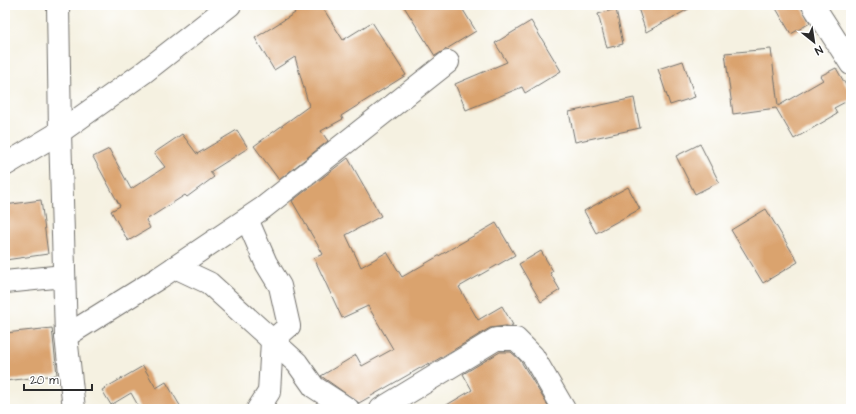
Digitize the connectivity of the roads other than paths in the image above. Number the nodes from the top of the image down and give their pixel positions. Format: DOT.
graph roads {
  1 [pos="58,5"];
  2 [pos="230,5"];
  3 [pos="813,5"];
  4 [pos="448,62"];
  5 [pos="851,64"];
  6 [pos="60,132"];
  7 [pos="5,164"];
  8 [pos="247,219"];
  9 [pos="175,267"];
  10 [pos="64,276"];
  11 [pos="5,282"];
  12 [pos="66,336"];
  13 [pos="272,341"];
  14 [pos="74,409"];
  15 [pos="258,409"];
  16 [pos="348,409"];
  17 [pos="381,409"];
  18 [pos="564,409"];
  1 -- 6 [label="street"];
  2 -- 6 [label="street"];
  3 -- 5 [label="street"];
  4 -- 8 [label="street"];
  6 -- 7 [label="street"];
  6 -- 10 [label="street"];
  8 -- 9 [label="street"];
  8 -- 13 [label="street"];
  9 -- 12 [label="street"];
  9 -- 13 [label="street"];
  10 -- 11 [label="street"];
  10 -- 12 [label="street"];
  12 -- 14 [label="street"];
  13 -- 15 [label="street"];
  13 -- 16 [label="street"];
  17 -- 18 [label="street"];
}
